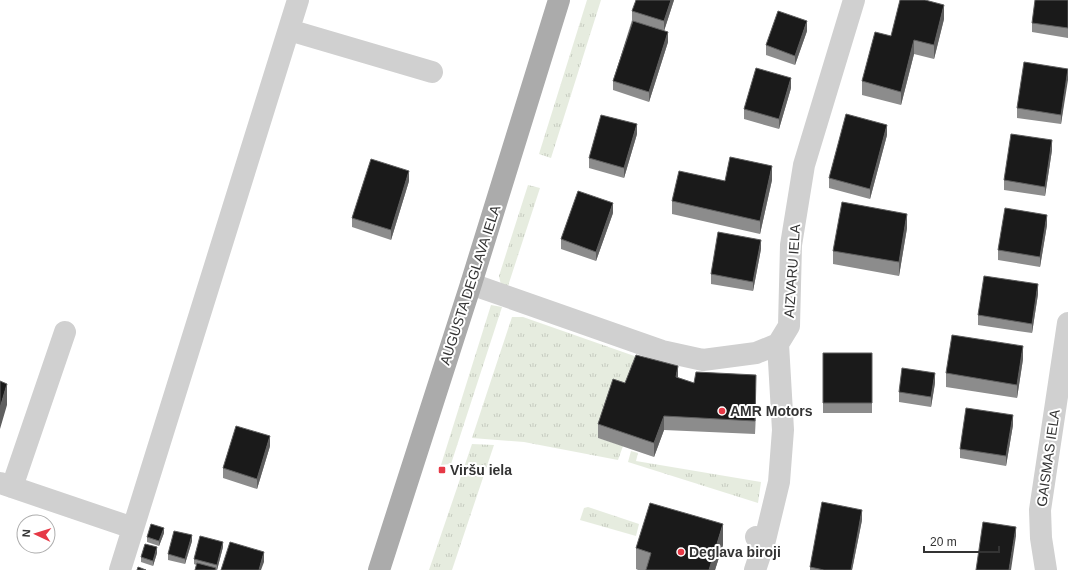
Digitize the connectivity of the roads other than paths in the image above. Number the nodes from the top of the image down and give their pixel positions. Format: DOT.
graph roads {
  1 [pos="298,0"];
  2 [pos="559,0"];
  3 [pos="854,0"];
  4 [pos="288,30"];
  5 [pos="432,72"];
  6 [pos="471,284"];
  7 [pos="1068,323"];
  8 [pos="65,332"];
  9 [pos="778,344"];
  10 [pos="6,485"];
  11 [pos="133,528"];
  12 [pos="120,570"];
  13 [pos="378,570"];
  14 [pos="756,570"];
  15 [pos="1046,570"];
  1 -- 4 [label="street"];
  2 -- 6 [label="main road, AUGUSTA DEGLAVA IELA"];
  3 -- 9 [label="street, AIZVARU IELA"];
  4 -- 5 [label="street"];
  4 -- 11 [label="street"];
  6 -- 9 [label="street"];
  6 -- 13 [label="main road, AUGUSTA DEGLAVA IELA"];
  7 -- 15 [label="street, GAISMAS IELA"];
  8 -- 10 [label="street"];
  9 -- 14 [label="street"];
  10 -- 11 [label="street"];
  11 -- 12 [label="street"];
}
